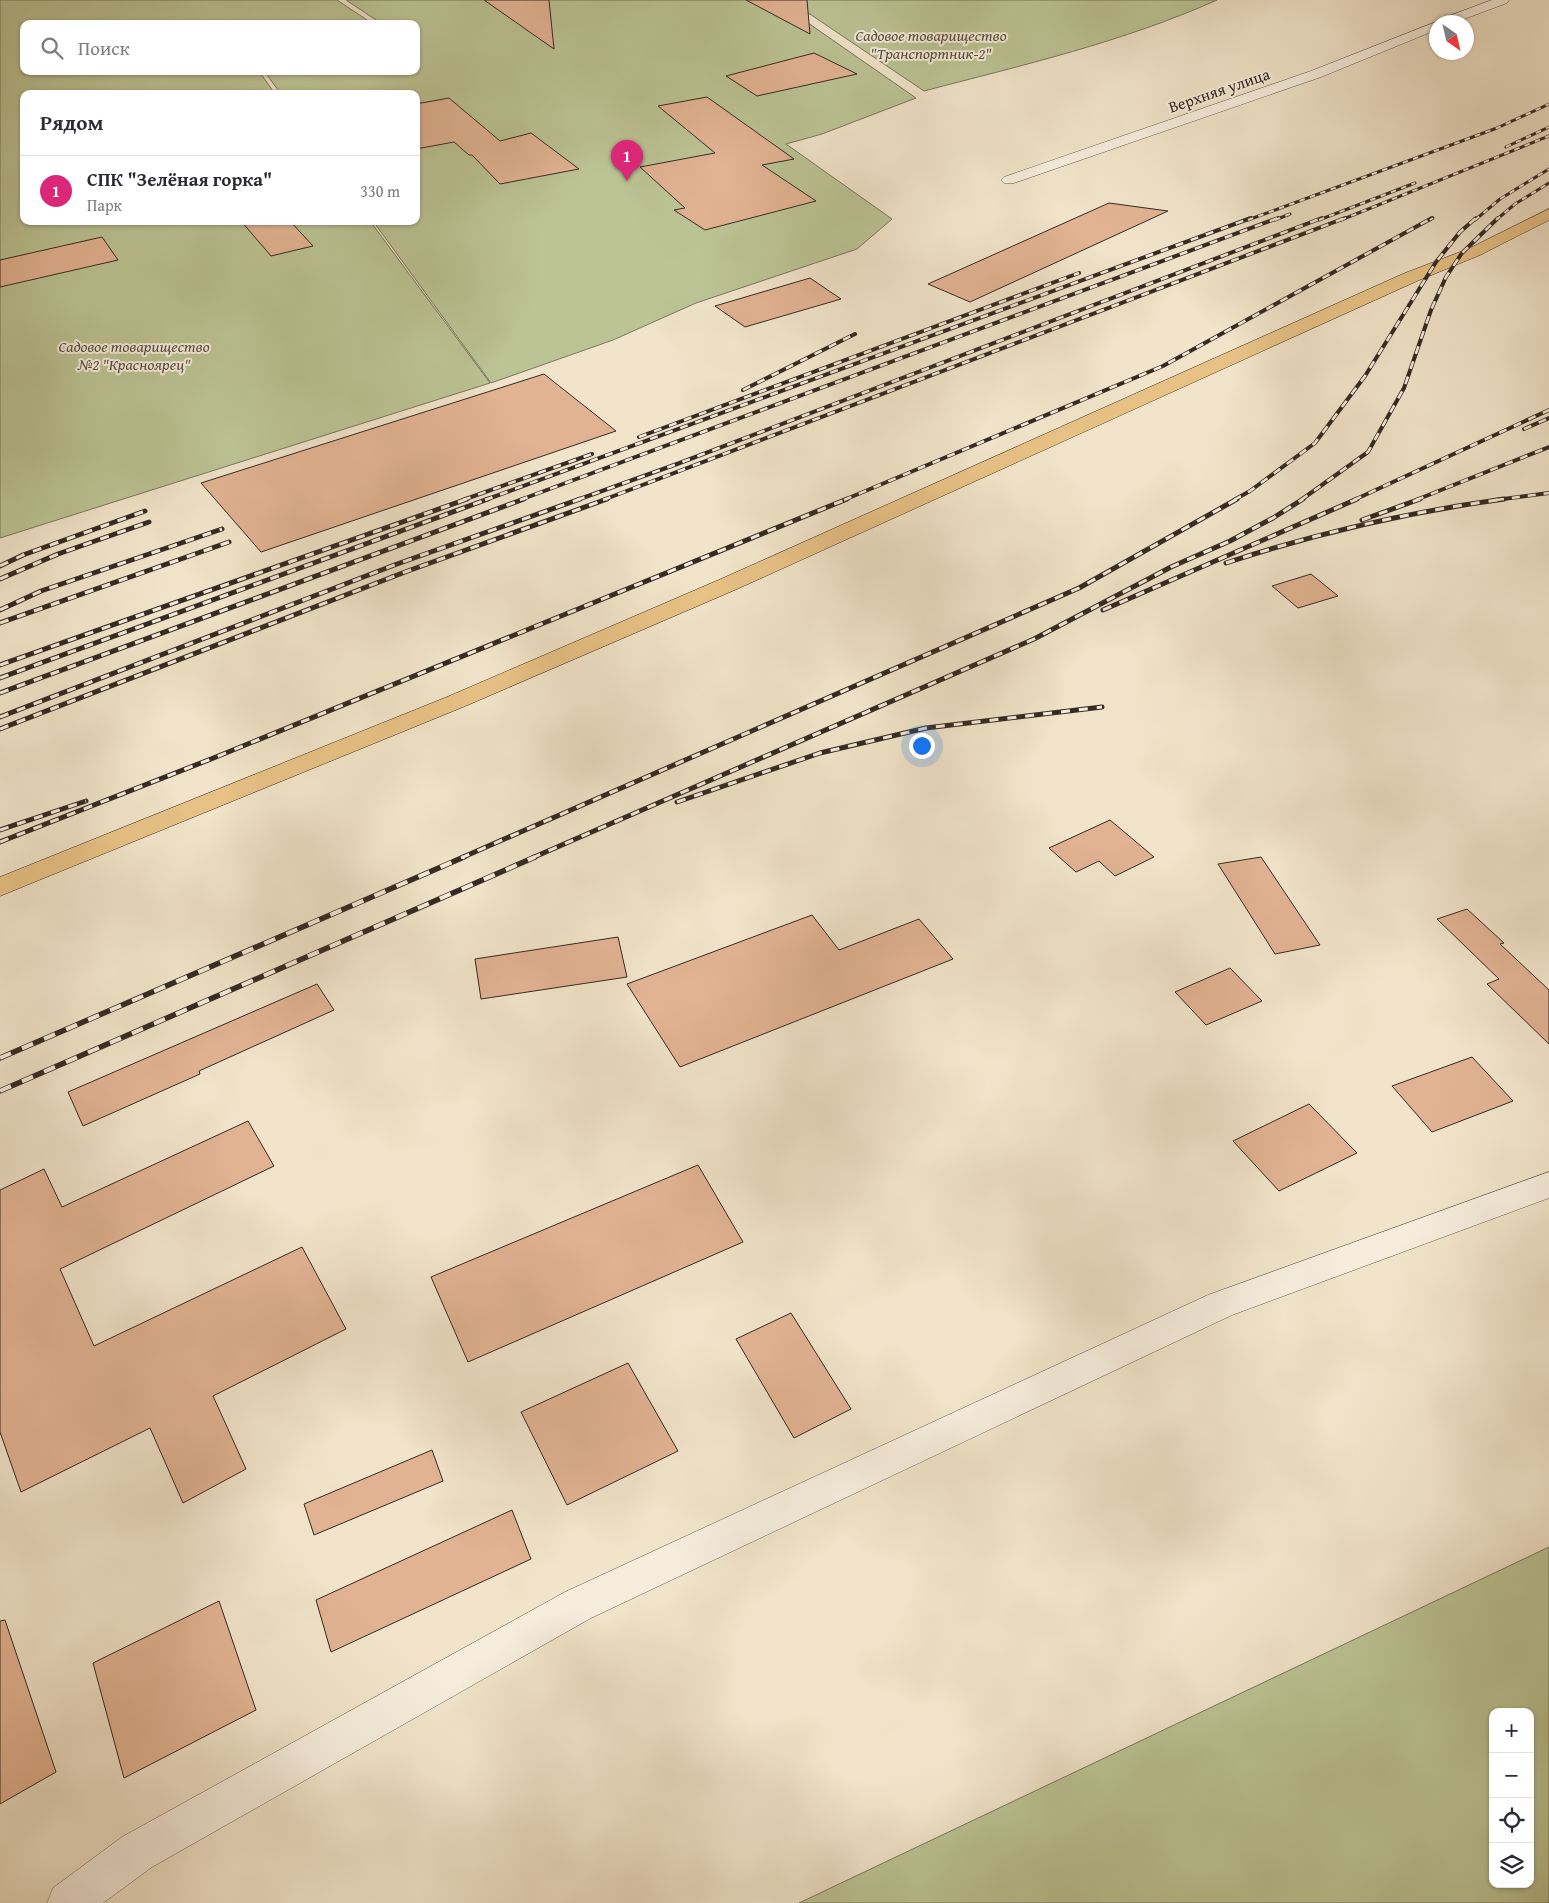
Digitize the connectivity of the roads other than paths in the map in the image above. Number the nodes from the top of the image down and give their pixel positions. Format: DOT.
graph roads {
  1 [pos="1503,0"];
  2 [pos="1464,15"];
  3 [pos="1429,29"];
  4 [pos="1010,180"];
  5 [pos="1549,214"];
  6 [pos="0,886"];
  7 [pos="1549,1185"];
  8 [pos="68,1903"];
  1 -- 2 [label="street"];
  3 -- 4 [label="street, Верхняя улица"];
  5 -- 6 [label="highway"];
  7 -- 8 [label="street"];
}
